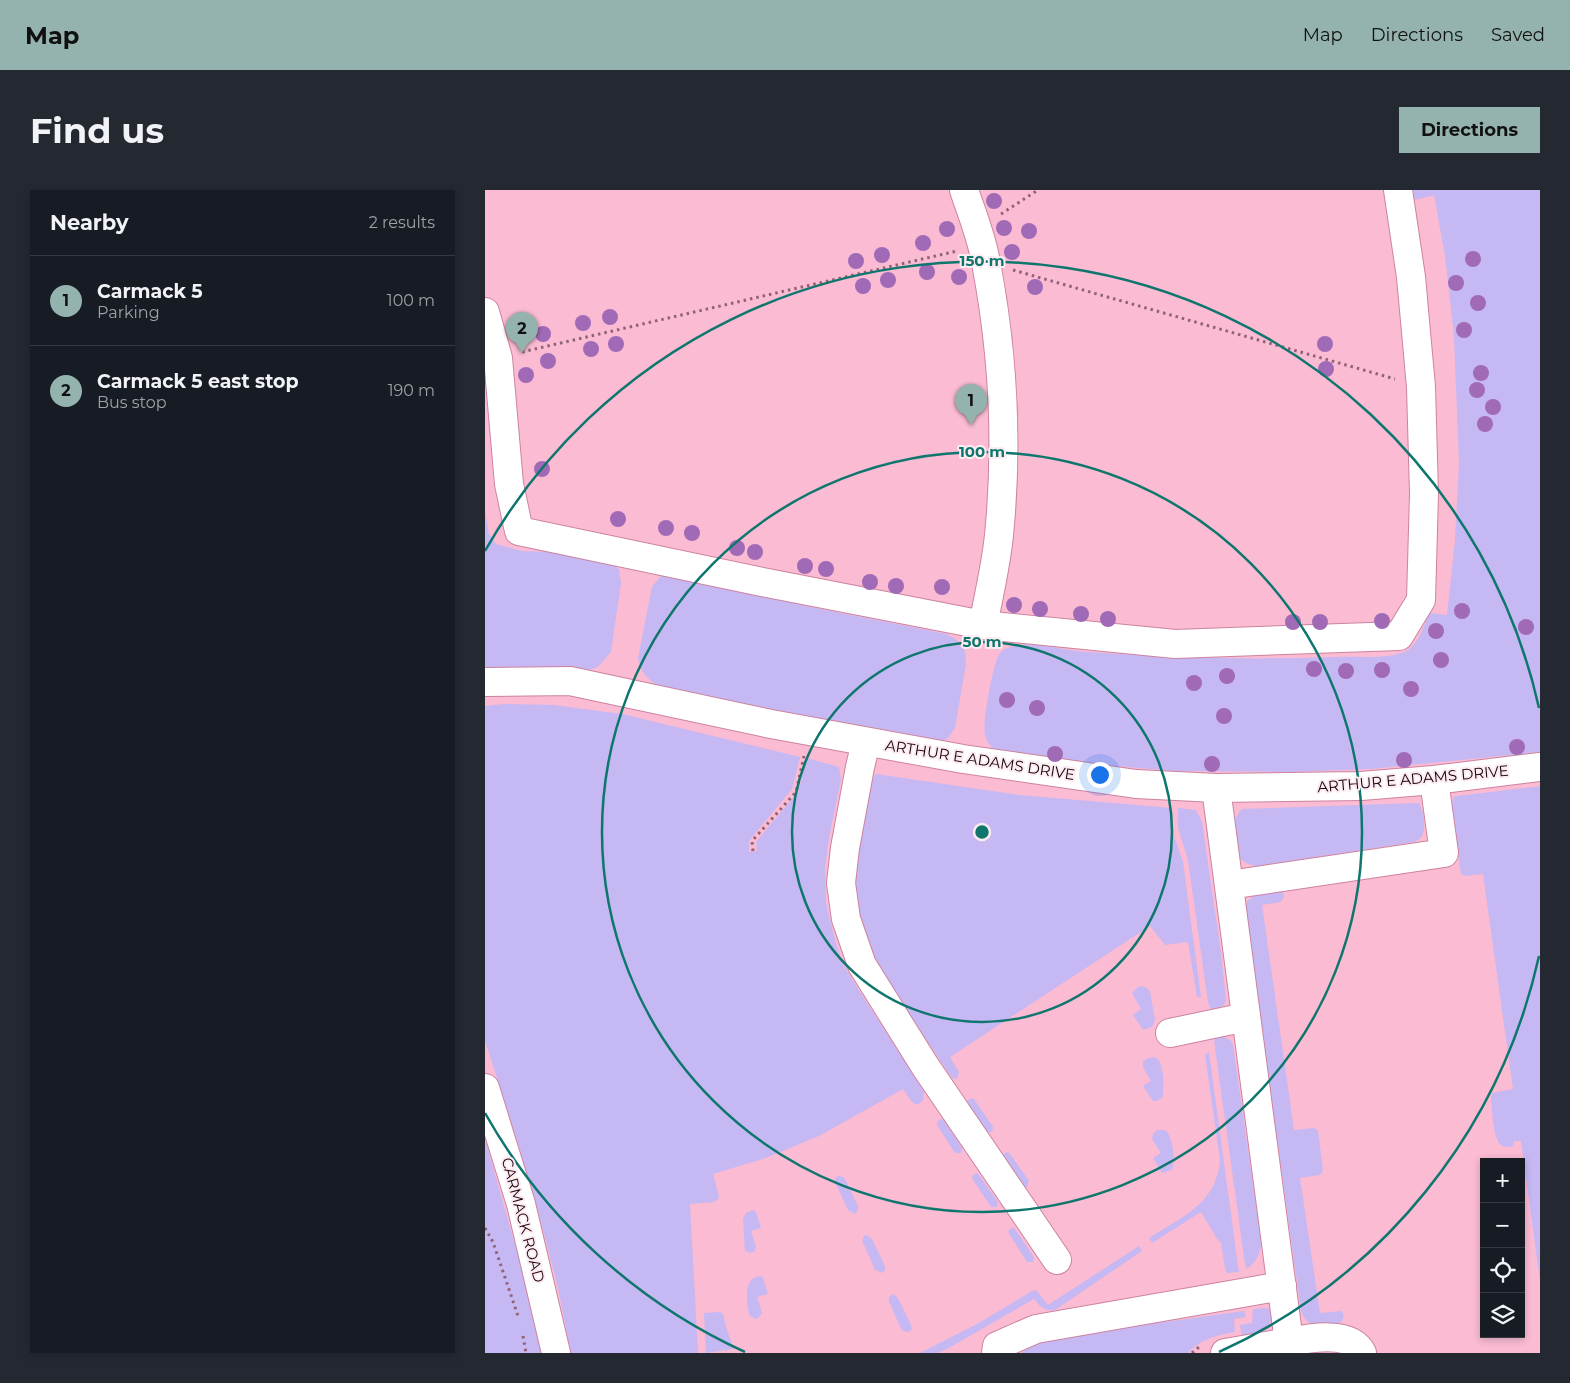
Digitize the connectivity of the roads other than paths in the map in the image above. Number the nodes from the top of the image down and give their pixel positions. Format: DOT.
graph roads {
  1 [pos="964,190"];
  2 [pos="1398,190"];
  3 [pos="485,312"];
  4 [pos="983,625"];
  5 [pos="485,682"];
  6 [pos="866,742"];
  7 [pos="1540,767"];
  8 [pos="1434,780"];
  9 [pos="1216,788"];
  10 [pos="1229,885"];
  11 [pos="1246,1017"];
  12 [pos="1170,1033"];
  13 [pos="485,1088"];
  14 [pos="1057,1260"];
  15 [pos="1282,1286"];
  16 [pos="1289,1342"];
  17 [pos="556,1353"];
  18 [pos="996,1353"];
  19 [pos="1225,1353"];
  20 [pos="1362,1353"];
  1 -- 4 [label="street"];
  2 -- 4 [label="street"];
  3 -- 4 [label="street"];
  5 -- 6 [label="street, ARTHUR E ADAMS DRIVE"];
  6 -- 9 [label="street, ARTHUR E ADAMS DRIVE"];
  6 -- 14 [label="street"];
  7 -- 8 [label="street, ARTHUR E ADAMS DRIVE"];
  8 -- 9 [label="street, ARTHUR E ADAMS DRIVE"];
  8 -- 10 [label="street"];
  9 -- 10 [label="street"];
  10 -- 11 [label="street"];
  11 -- 12 [label="street"];
  11 -- 15 [label="street"];
  13 -- 17 [label="street, CARMACK ROAD"];
  15 -- 16 [label="street"];
  15 -- 18 [label="street"];
  16 -- 19 [label="street"];
  16 -- 20 [label="street"];
}
